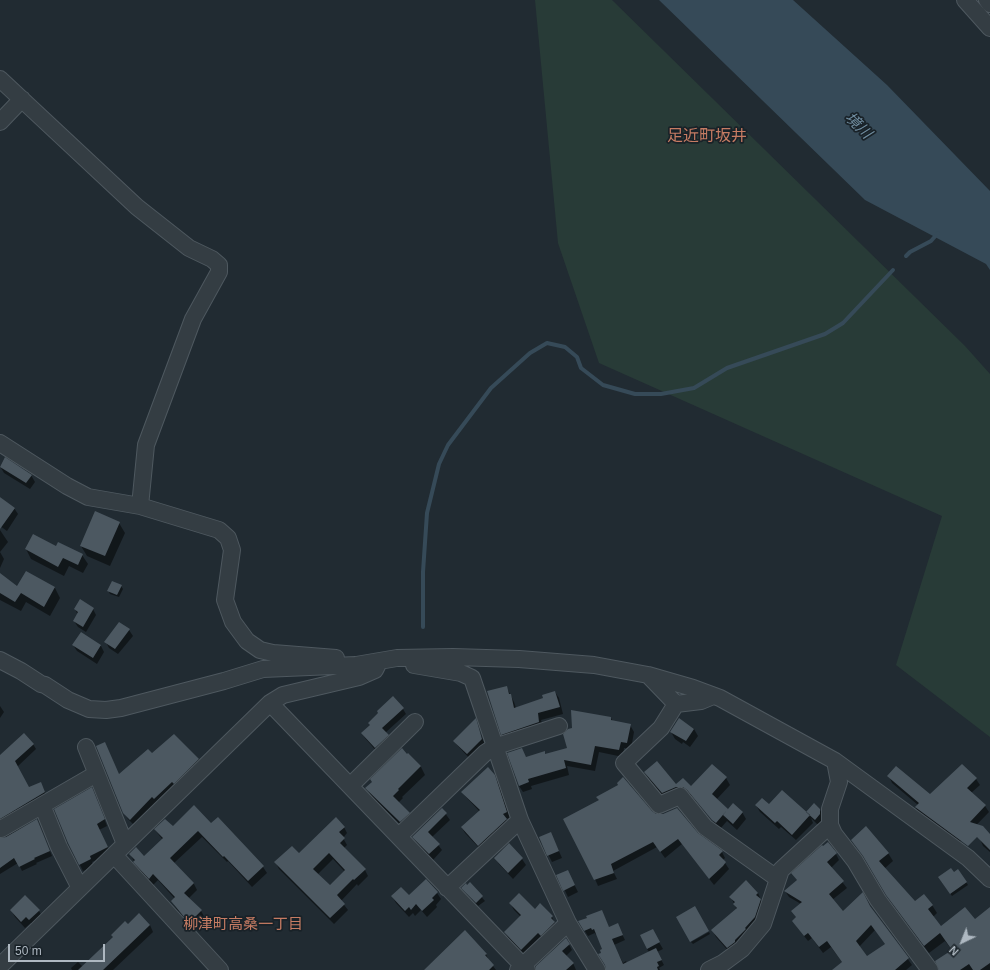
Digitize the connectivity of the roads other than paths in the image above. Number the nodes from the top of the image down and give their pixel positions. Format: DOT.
graph roads {
  1 [pos="965,0"];
  2 [pos="987,0"];
  3 [pos="990,4"];
  4 [pos="990,28"];
  5 [pos="0,78"];
  6 [pos="22,99"];
  7 [pos="0,122"];
  8 [pos="0,443"];
  9 [pos="140,506"];
  10 [pos="398,658"];
  11 [pos="0,660"];
  12 [pos="380,661"];
  13 [pos="356,666"];
  14 [pos="648,676"];
  15 [pos="713,696"];
  16 [pos="270,703"];
  17 [pos="676,704"];
  18 [pos="415,722"];
  19 [pos="559,726"];
  20 [pos="86,747"];
  21 [pos="494,747"];
  22 [pos="835,761"];
  23 [pos="96,774"];
  24 [pos="350,786"];
  25 [pos="42,805"];
  26 [pos="520,820"];
  27 [pos="830,825"];
  28 [pos="1,829"];
  29 [pos="399,836"];
  30 [pos="120,850"];
  31 [pos="778,879"];
  32 [pos="990,879"];
  33 [pos="80,888"];
  34 [pos="447,888"];
  35 [pos="568,923"];
  36 [pos="0,966"];
  37 [pos="522,968"];
  38 [pos="220,970"];
  39 [pos="597,970"];
  40 [pos="708,970"];
  41 [pos="930,970"];
  1 -- 4 [label="street"];
  2 -- 3 [label="street"];
  5 -- 6 [label="street"];
  6 -- 7 [label="street"];
  6 -- 9 [label="street"];
  8 -- 9 [label="street"];
  9 -- 13 [label="street"];
  10 -- 12 [label="street"];
  10 -- 14 [label="street"];
  10 -- 21 [label="street"];
  11 -- 13 [label="street"];
  12 -- 13 [label="street"];
  12 -- 16 [label="street"];
  14 -- 15 [label="street"];
  14 -- 17 [label="street"];
  15 -- 17 [label="street"];
  15 -- 22 [label="street"];
  16 -- 24 [label="street"];
  16 -- 30 [label="street"];
  17 -- 31 [label="street"];
  18 -- 24 [label="street"];
  19 -- 21 [label="street"];
  20 -- 23 [label="street"];
  21 -- 26 [label="street"];
  21 -- 29 [label="street"];
  22 -- 27 [label="street"];
  22 -- 32 [label="street"];
  23 -- 25 [label="street"];
  23 -- 30 [label="street"];
  24 -- 29 [label="street"];
  25 -- 28 [label="street"];
  25 -- 33 [label="street"];
  26 -- 34 [label="street"];
  26 -- 35 [label="street"];
  27 -- 31 [label="street"];
  27 -- 41 [label="street"];
  29 -- 34 [label="street"];
  30 -- 33 [label="street"];
  30 -- 38 [label="street"];
  31 -- 40 [label="street"];
  33 -- 36 [label="street"];
  34 -- 37 [label="street"];
  35 -- 37 [label="street"];
  35 -- 39 [label="street"];
}
